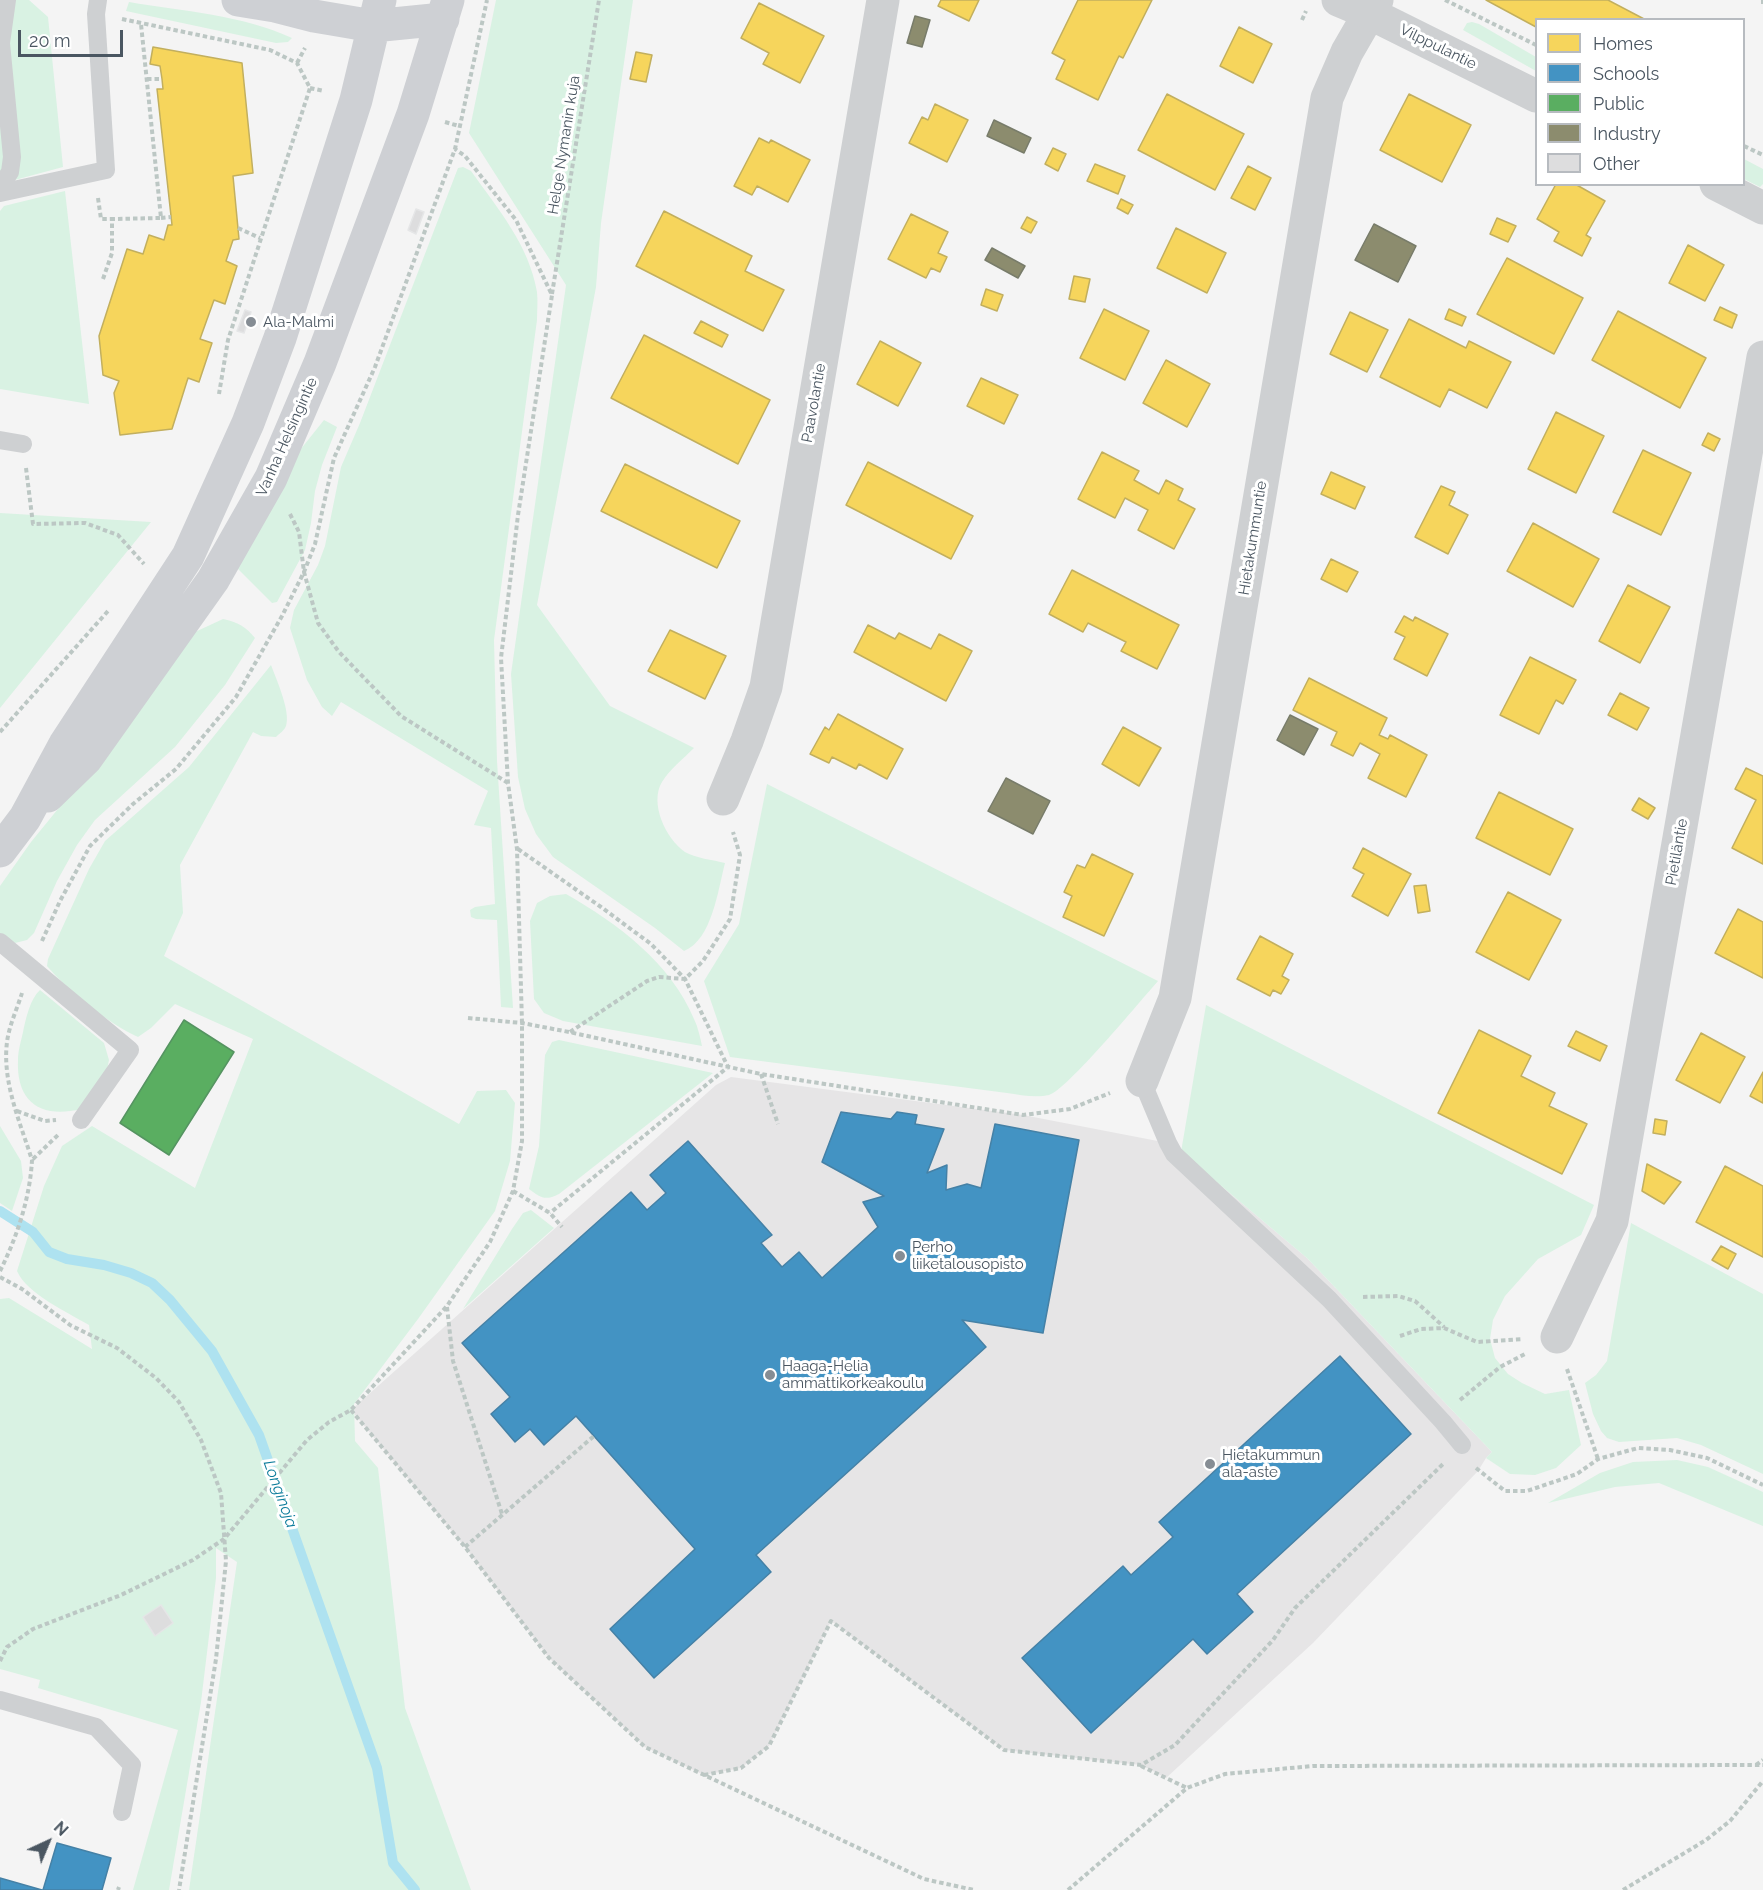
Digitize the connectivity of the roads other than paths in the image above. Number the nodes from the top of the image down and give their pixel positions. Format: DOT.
graph roads {
  1 [pos="8,0"];
  2 [pos="238,0"];
  3 [pos="415,0"];
  4 [pos="883,0"];
  5 [pos="1338,0"];
  6 [pos="1373,6"];
  7 [pos="97,7"];
  8 [pos="445,9"];
  9 [pos="376,13"];
  10 [pos="1535,95"];
  11 [pos="1720,186"];
  12 [pos="0,187"];
  13 [pos="0,193"];
  14 [pos="1763,208"];
  15 [pos="1763,357"];
  16 [pos="0,440"];
  17 [pos="23,444"];
  18 [pos="723,799"];
  19 [pos="25,818"];
  20 [pos="0,851"];
  21 [pos="0,942"];
  22 [pos="1142,1081"];
  23 [pos="81,1120"];
  24 [pos="1557,1337"];
  25 [pos="1462,1445"];
  26 [pos="0,1700"];
  27 [pos="122,1812"];
  1 -- 12 [label="lane"];
  2 -- 9 [label="main road"];
  3 -- 8 [label="main road"];
  4 -- 18 [label="street, Paavolantie"];
  5 -- 6 [label="street, Vilppulantie"];
  6 -- 10 [label="street, Vilppulantie"];
  6 -- 22 [label="street, Hietakummuntie"];
  7 -- 13 [label="lane"];
  8 -- 9 [label="main road"];
  8 -- 19 [label="main road, Vanha Helsingintie"];
  9 -- 19 [label="main road, Vanha Helsingintie"];
  11 -- 14 [label="street"];
  15 -- 24 [label="street, Pietiläntie"];
  16 -- 17 [label="lane"];
  19 -- 20 [label="main road, Vanha Helsingintie"];
  21 -- 23 [label="lane"];
  22 -- 25 [label="lane"];
  26 -- 27 [label="lane"];
}
